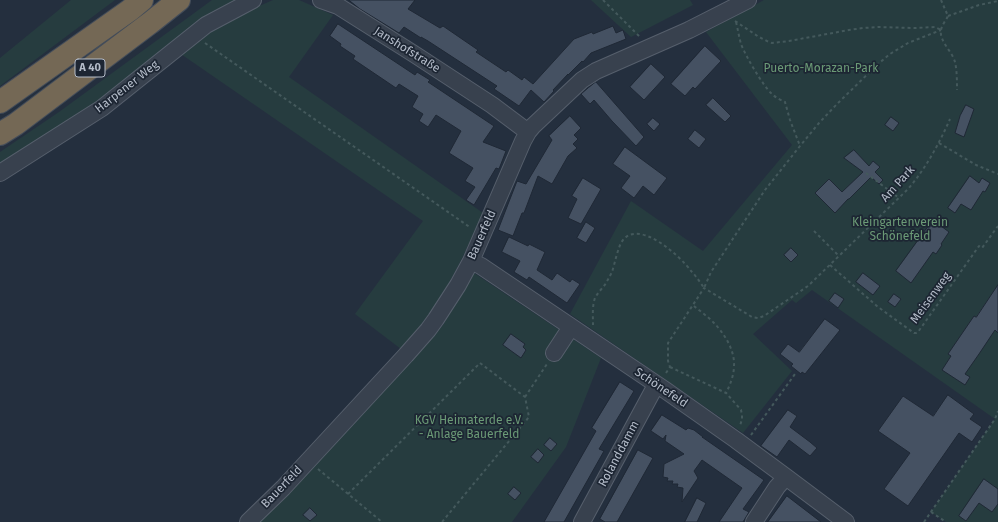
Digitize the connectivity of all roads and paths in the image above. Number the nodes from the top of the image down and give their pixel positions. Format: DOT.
graph roads {
  1 [pos="142,0"];
  2 [pos="179,0"];
  3 [pos="253,0"];
  4 [pos="321,0"];
  5 [pos="603,0"];
  6 [pos="748,0"];
  7 [pos="941,0"];
  8 [pos="998,2"];
  9 [pos="731,16"];
  10 [pos="948,16"];
  11 [pos="941,30"];
  12 [pos="200,40"];
  13 [pos="650,47"];
  14 [pos="957,90"];
  15 [pos="0,102"];
  16 [pos="950,118"];
  17 [pos="528,132"];
  18 [pos="0,134"];
  19 [pos="939,143"];
  20 [pos="800,146"];
  21 [pos="0,173"];
  22 [pos="866,173"];
  23 [pos="998,174"];
  24 [pos="899,198"];
  25 [pos="998,226"];
  26 [pos="814,231"];
  27 [pos="482,235"];
  28 [pos="839,256"];
  29 [pos="471,261"];
  30 [pos="830,265"];
  31 [pos="704,288"];
  32 [pos="694,306"];
  33 [pos="571,327"];
  34 [pos="591,340"];
  35 [pos="551,358"];
  36 [pos="670,367"];
  37 [pos="795,374"];
  38 [pos="656,385"];
  39 [pos="726,393"];
  40 [pos="525,397"];
  41 [pos="998,411"];
  42 [pos="740,443"];
  43 [pos="308,460"];
  44 [pos="786,477"];
  45 [pos="348,494"];
  46 [pos="931,512"];
  47 [pos="248,522"];
  48 [pos="382,522"];
  49 [pos="442,522"];
  50 [pos="582,522"];
  51 [pos="754,522"];
  52 [pos="846,522"];
  53 [pos="924,522"];
  54 [pos="946,522"];
  1 -- 15 [label="highway, A 40"];
  2 -- 18 [label="highway, A 40"];
  3 -- 21 [label="street, Harpener Weg"];
  4 -- 17 [label="street, Janshofstraße"];
  5 -- 13 [label="path"];
  6 -- 9 [label="street, Bauerfeld"];
  7 -- 10 [label="path"];
  8 -- 10 [label="path"];
  9 -- 11 [label="path"];
  9 -- 13 [label="street, Bauerfeld"];
  9 -- 20 [label="path"];
  10 -- 11 [label="path"];
  11 -- 14 [label="path"];
  11 -- 20 [label="path"];
  12 -- 27 [label="path"];
  13 -- 17 [label="street, Bauerfeld"];
  16 -- 19 [label="path, Am Park"];
  17 -- 27 [label="street, Bauerfeld"];
  19 -- 23 [label="path"];
  19 -- 24 [label="path, Am Park"];
  20 -- 31 [label="path"];
  22 -- 24 [label="path"];
  24 -- 28 [label="path, Am Park"];
  25 -- 30 [label="path, Meisenweg"];
  26 -- 28 [label="path"];
  27 -- 29 [label="street, Bauerfeld"];
  28 -- 30 [label="path, Am Park"];
  29 -- 33 [label="street, Schönefeld"];
  29 -- 43 [label="street, Bauerfeld"];
  30 -- 31 [label="path, Am Park"];
  31 -- 32 [label="path"];
  31 -- 34 [label="path"];
  32 -- 36 [label="path"];
  32 -- 39 [label="path"];
  33 -- 34 [label="street, Schönefeld"];
  33 -- 35 [label="street"];
  34 -- 38 [label="street, Schönefeld"];
  35 -- 40 [label="path"];
  36 -- 38 [label="path"];
  36 -- 39 [label="path"];
  37 -- 42 [label="path"];
  38 -- 42 [label="street, Schönefeld"];
  38 -- 50 [label="street, Rolanddamm"];
  39 -- 42 [label="path"];
  40 -- 45 [label="path"];
  40 -- 49 [label="path"];
  41 -- 46 [label="path"];
  42 -- 44 [label="street, Schönefeld"];
  43 -- 45 [label="path"];
  43 -- 47 [label="street, Bauerfeld"];
  44 -- 51 [label="street"];
  44 -- 52 [label="street, Schönefeld"];
  45 -- 48 [label="path"];
  46 -- 53 [label="path"];
  46 -- 54 [label="path"];
}
